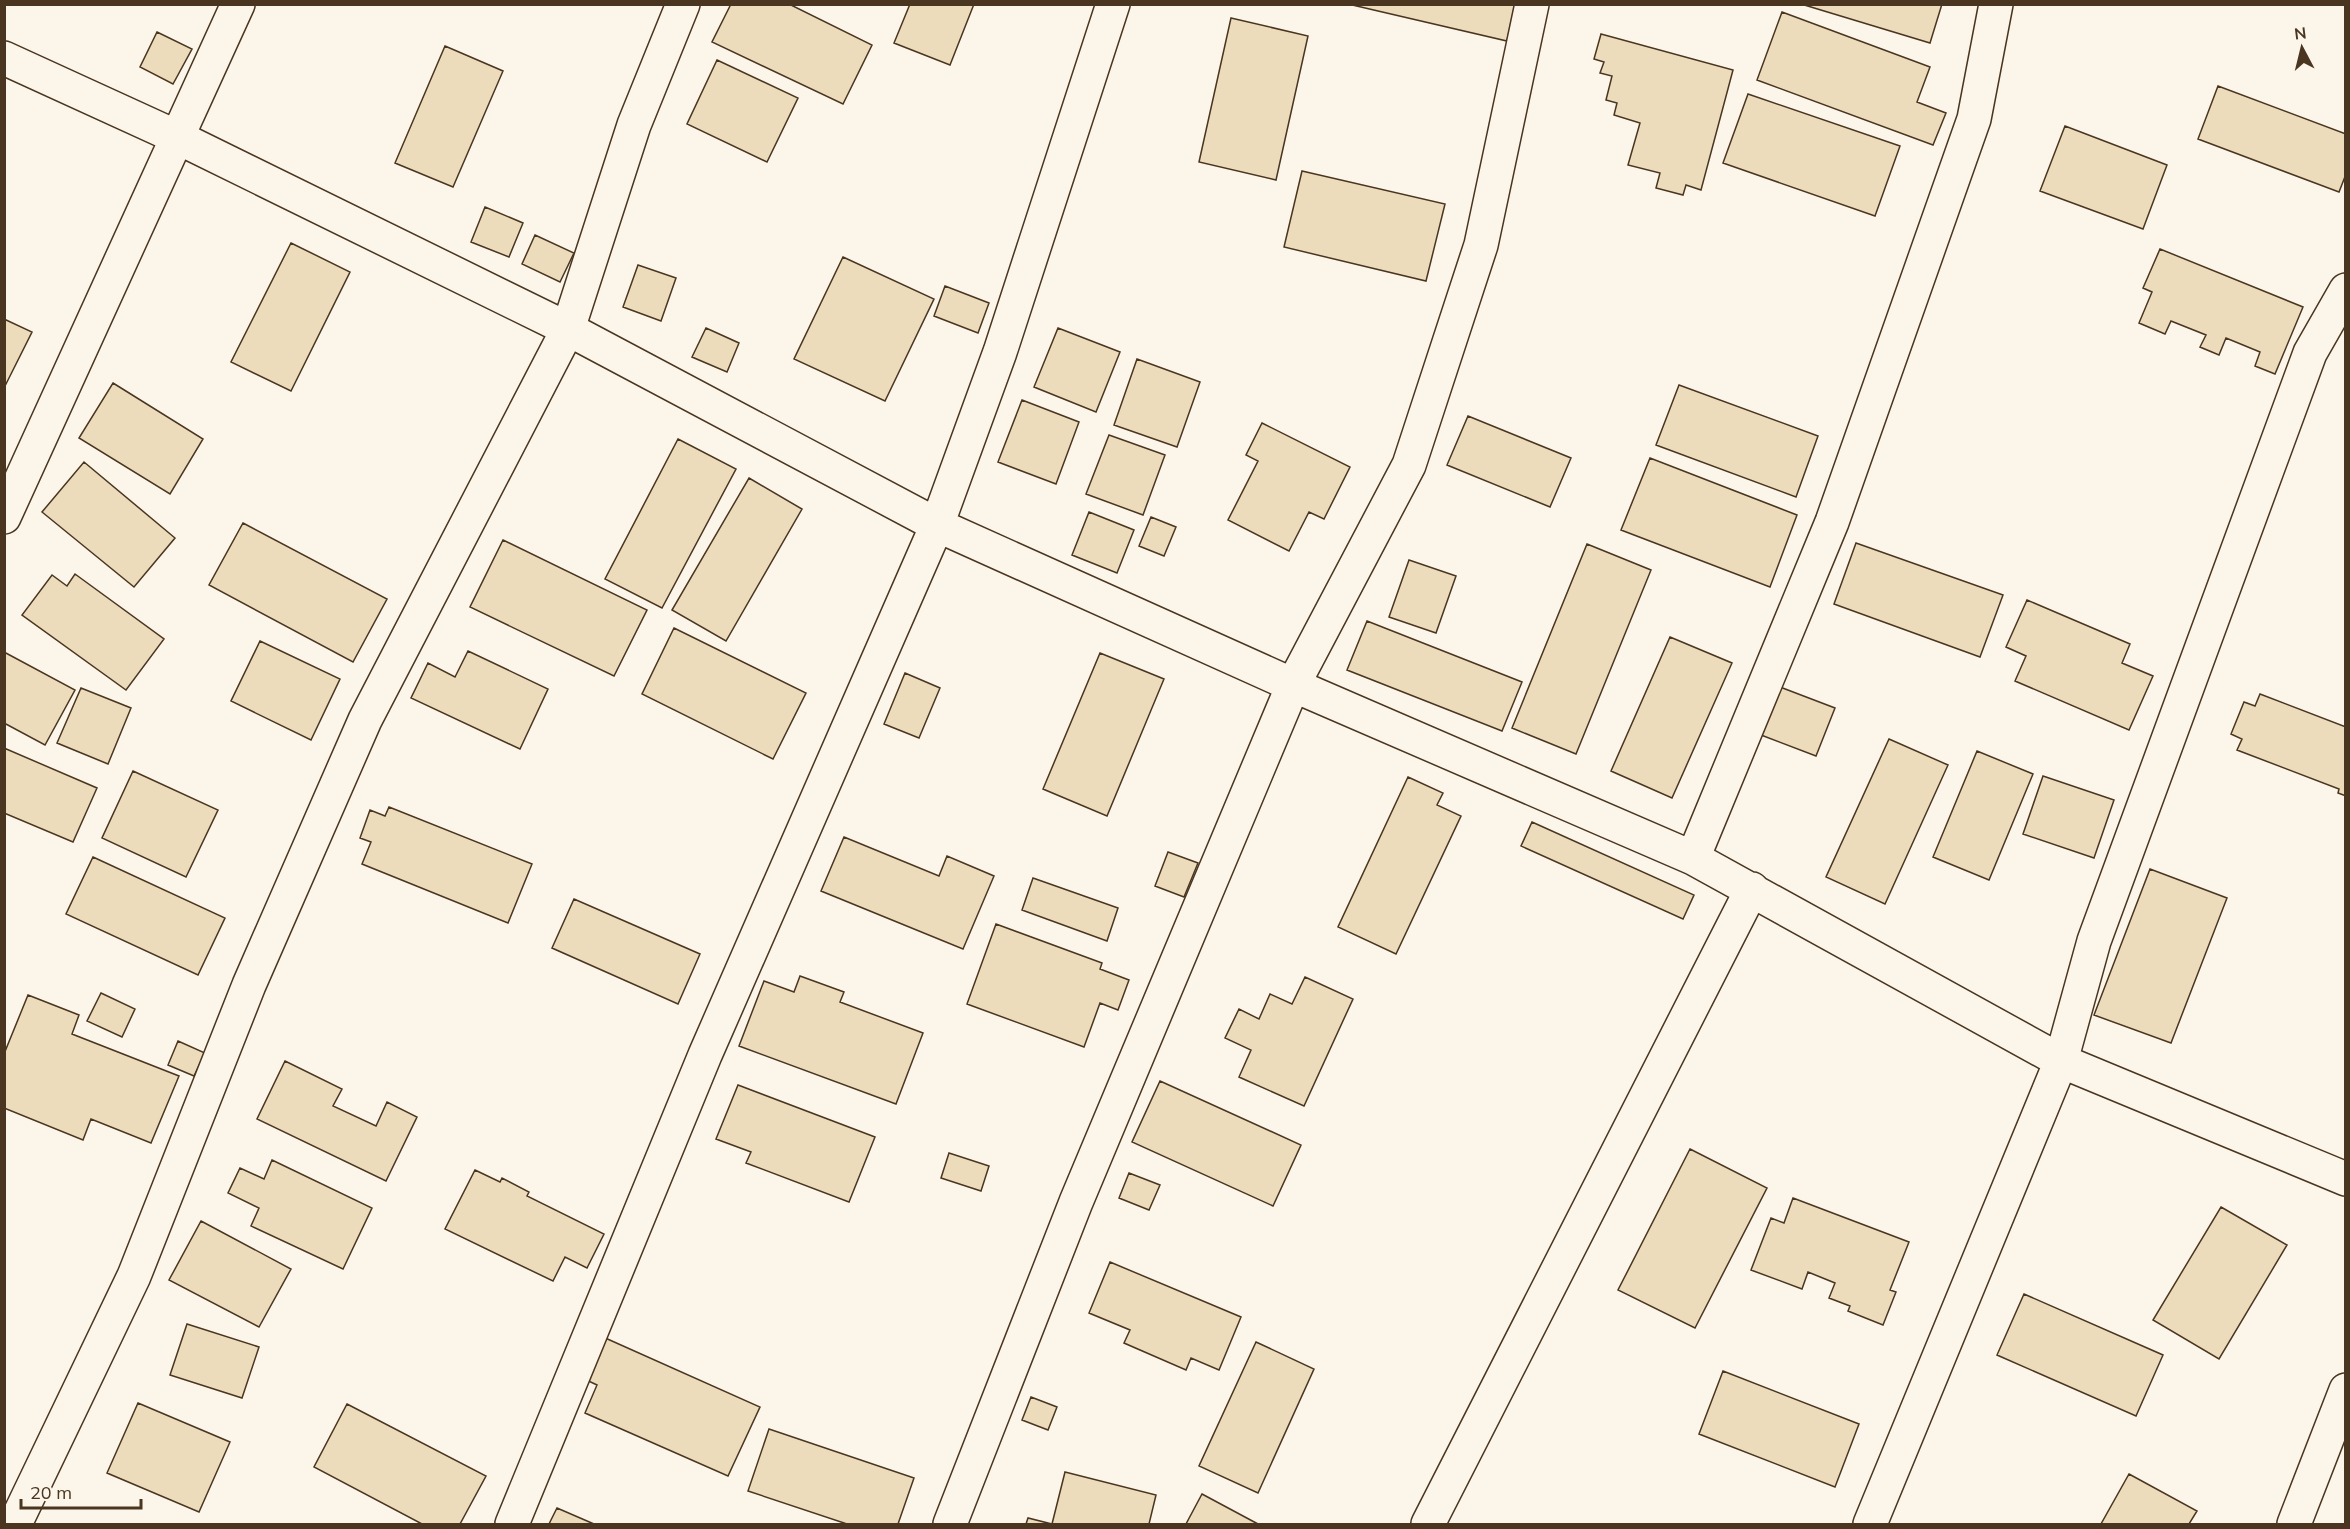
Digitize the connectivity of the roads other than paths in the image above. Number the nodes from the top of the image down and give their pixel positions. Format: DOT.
graph roads {
  1 [pos="238,4"];
  2 [pos="683,4"];
  3 [pos="1113,4"];
  4 [pos="1532,4"];
  5 [pos="1996,4"];
  6 [pos="4,58"];
  7 [pos="179,138"];
  8 [pos="2346,290"];
  9 [pos="568,329"];
  10 [pos="4,517"];
  11 [pos="937,525"];
  12 [pos="1293,685"];
  13 [pos="1693,858"];
  14 [pos="1752,889"];
  15 [pos="2061,1061"];
  16 [pos="2346,1179"];
  17 [pos="2346,1390"];
  18 [pos="15,1524"];
  19 [pos="512,1524"];
  20 [pos="950,1524"];
  21 [pos="1428,1524"];
  22 [pos="1870,1524"];
  23 [pos="2294,1524"];
  1 -- 7 [label="street"];
  2 -- 9 [label="street"];
  3 -- 11 [label="street"];
  4 -- 12 [label="street"];
  5 -- 13 [label="street"];
  6 -- 7 [label="street"];
  7 -- 9 [label="street"];
  7 -- 10 [label="street"];
  8 -- 15 [label="street"];
  9 -- 11 [label="street"];
  9 -- 18 [label="street"];
  11 -- 12 [label="street"];
  11 -- 19 [label="street"];
  12 -- 13 [label="street"];
  12 -- 20 [label="street"];
  13 -- 14 [label="street"];
  14 -- 15 [label="street"];
  14 -- 21 [label="street"];
  15 -- 16 [label="street"];
  15 -- 22 [label="street"];
  17 -- 23 [label="street"];
}
